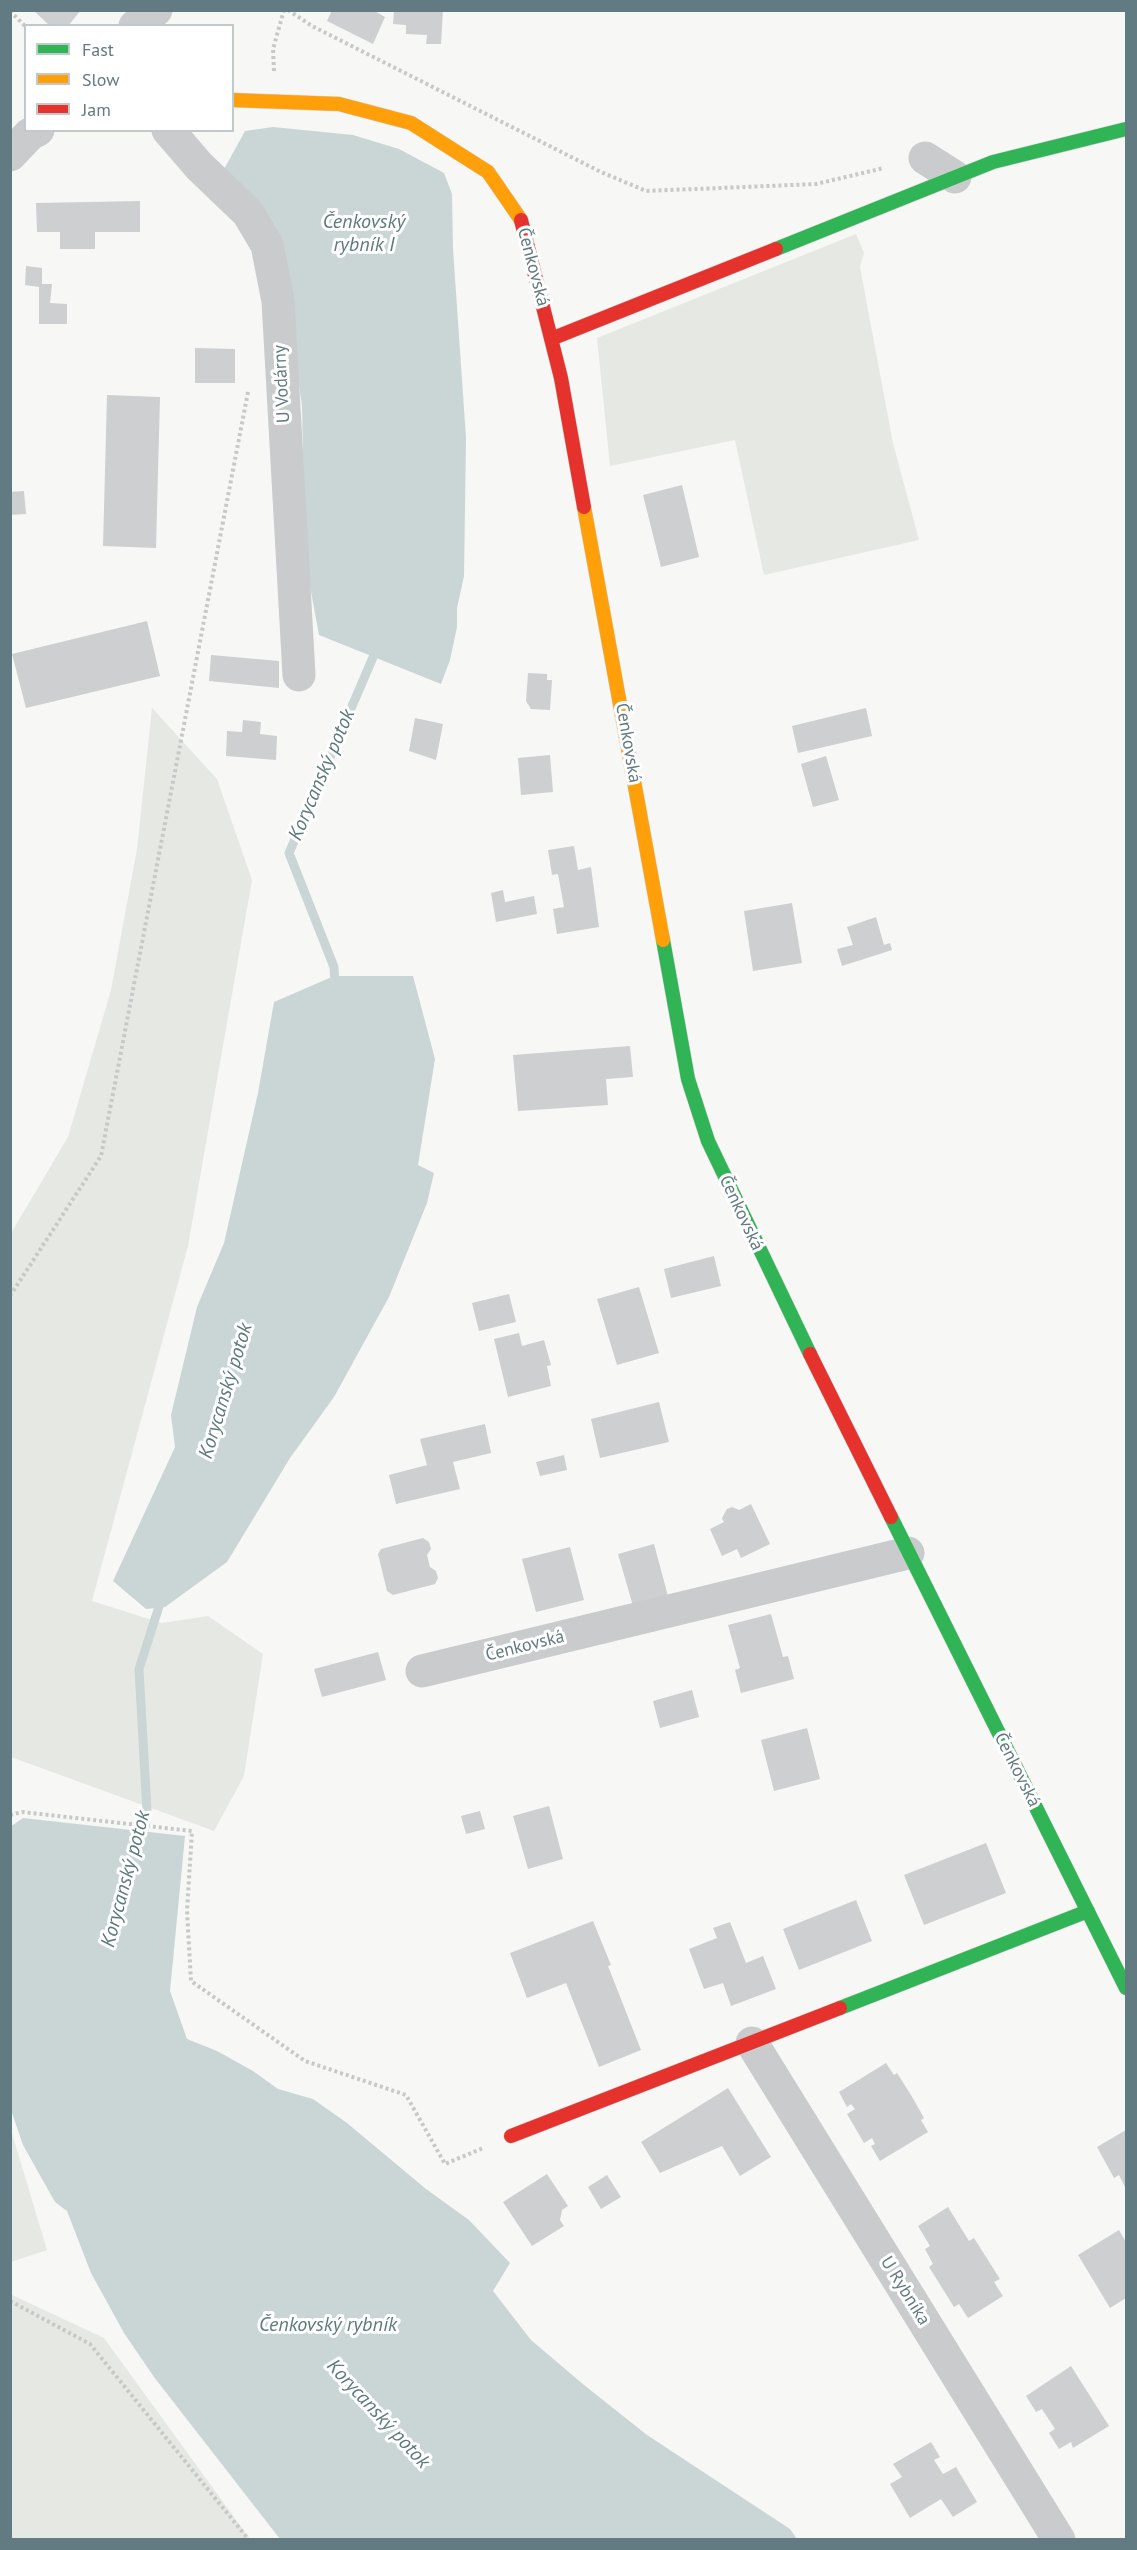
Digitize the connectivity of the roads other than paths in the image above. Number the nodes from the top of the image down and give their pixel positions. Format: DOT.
graph roads {
  1 [pos="156,10"];
  2 [pos="138,24"];
  3 [pos="234,100"];
  4 [pos="1126,129"];
  5 [pos="34,132"];
  6 [pos="170,132"];
  7 [pos="10,155"];
  8 [pos="925,158"];
  9 [pos="955,177"];
  10 [pos="552,339"];
  11 [pos="299,675"];
  12 [pos="908,1553"];
  13 [pos="422,1671"];
  14 [pos="1088,1911"];
  15 [pos="1126,1988"];
  16 [pos="752,2043"];
  17 [pos="511,2136"];
  18 [pos="1059,2540"];
  1 -- 2 [label="street"];
  3 -- 10 [label="street, Čenkovská"];
  4 -- 9 [label="street"];
  5 -- 7 [label="street"];
  6 -- 11 [label="street, U Vodárny"];
  8 -- 9 [label="street"];
  9 -- 10 [label="street"];
  10 -- 12 [label="street, Čenkovská"];
  12 -- 13 [label="street, Čenkovská"];
  12 -- 14 [label="street, Čenkovská"];
  14 -- 15 [label="street, Čenkovská"];
  14 -- 16 [label="street"];
  16 -- 17 [label="street"];
  16 -- 18 [label="street, U Rybníka"];
}
